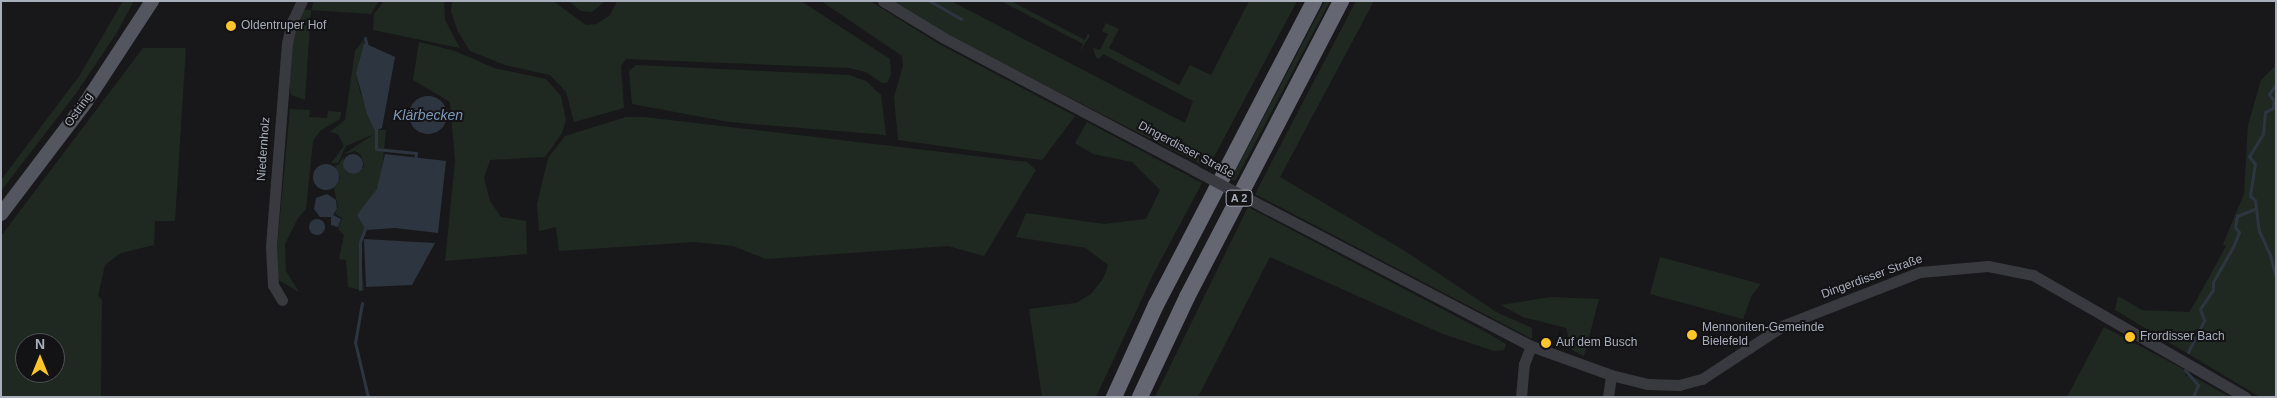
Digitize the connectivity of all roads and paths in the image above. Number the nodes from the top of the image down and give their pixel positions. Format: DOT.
graph roads {
  1 [pos="152,1"];
  2 [pos="302,1"];
  3 [pos="883,1"];
  4 [pos="1314,1"];
  5 [pos="1341,1"];
  6 [pos="1,214"];
  7 [pos="282,300"];
  8 [pos="1531,346"];
  9 [pos="1611,375"];
  10 [pos="1114,397"];
  11 [pos="1140,397"];
  12 [pos="1521,397"];
  13 [pos="1608,397"];
  14 [pos="2245,397"];
  1 -- 6 [label="main road, Ostring"];
  2 -- 7 [label="street, Niedernholz"];
  3 -- 8 [label="street, Dingerdisser Straße, bridge"];
  4 -- 10 [label="highway, A 2"];
  5 -- 11 [label="highway, A 2"];
  8 -- 9 [label="street, Dingerdisser Straße"];
  8 -- 12 [label="street"];
  9 -- 13 [label="street"];
  9 -- 14 [label="street, Dingerdisser Straße"];
}
